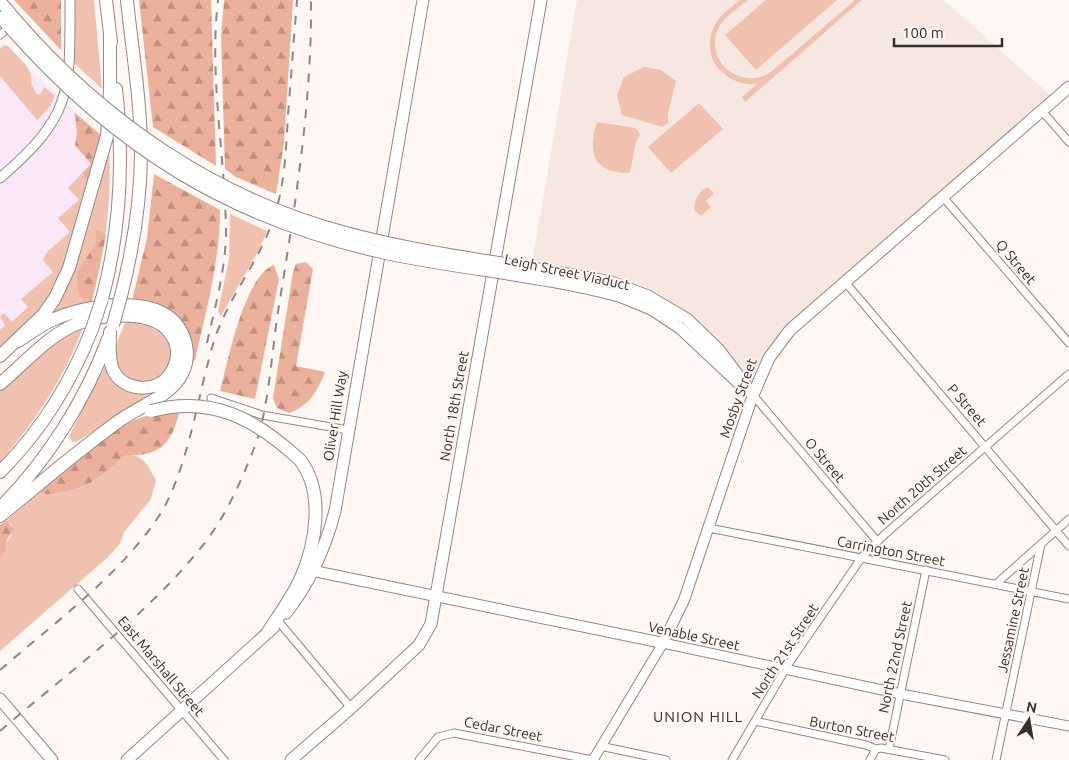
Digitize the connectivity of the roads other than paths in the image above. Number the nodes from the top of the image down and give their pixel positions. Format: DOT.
graph roads {
  1 [pos="70,0"];
  2 [pos="106,0"];
  3 [pos="127,0"];
  4 [pos="423,0"];
  5 [pos="541,0"];
  6 [pos="0,1"];
  7 [pos="0,17"];
  8 [pos="13,24"];
  9 [pos="110,33"];
  10 [pos="0,35"];
  11 [pos="1069,87"];
  12 [pos="1042,111"];
  13 [pos="1069,142"];
  14 [pos="0,178"];
  15 [pos="943,197"];
  16 [pos="845,282"];
  17 [pos="111,328"];
  18 [pos="18,341"];
  19 [pos="1069,343"];
  20 [pos="0,356"];
  21 [pos="1069,374"];
  22 [pos="0,384"];
  23 [pos="753,395"];
  24 [pos="211,398"];
  25 [pos="348,430"];
  26 [pos="99,436"];
  27 [pos="986,446"];
  28 [pos="0,472"];
  29 [pos="0,508"];
  30 [pos="0,516"];
  31 [pos="1069,518"];
  32 [pos="709,528"];
  33 [pos="1055,530"];
  34 [pos="877,541"];
  35 [pos="1041,544"];
  36 [pos="1069,546"];
  37 [pos="862,557"];
  38 [pos="926,570"];
  39 [pos="314,571"];
  40 [pos="996,584"];
  41 [pos="78,589"];
  42 [pos="1032,592"];
  43 [pos="436,596"];
  44 [pos="1069,599"];
  45 [pos="279,622"];
  46 [pos="268,632"];
  47 [pos="662,643"];
  48 [pos="784,670"];
  49 [pos="901,694"];
  50 [pos="0,699"];
  51 [pos="352,708"];
  52 [pos="182,710"];
  53 [pos="1006,714"];
  54 [pos="755,721"];
  55 [pos="1069,726"];
  56 [pos="600,746"];
  57 [pos="876,749"];
  58 [pos="889,749"];
  59 [pos="52,760"];
  60 [pos="127,760"];
  61 [pos="224,760"];
  62 [pos="291,760"];
  63 [pos="419,760"];
  64 [pos="593,760"];
  65 [pos="666,760"];
  66 [pos="732,760"];
  67 [pos="870,760"];
  68 [pos="945,760"];
  69 [pos="996,760"];
  1 -- 14 [label="street"];
  2 -- 9 [label="highway"];
  3 -- 17 [label="highway, bridge"];
  4 -- 25 [label="main road, Oliver Hill Way"];
  5 -- 43 [label="main road, North 18th Street"];
  6 -- 8 [label="main road"];
  7 -- 8 [label="main road"];
  8 -- 10 [label="street"];
  8 -- 23 [label="main road, Leigh Street Viaduct, bridge"];
  9 -- 18 [label="highway"];
  9 -- 28 [label="highway, bridge"];
  11 -- 12 [label="main road, Mosby Street"];
  12 -- 13 [label="street"];
  12 -- 15 [label="main road, Mosby Street"];
  15 -- 16 [label="main road, Mosby Street"];
  15 -- 19 [label="street, Q Street"];
  16 -- 23 [label="main road, Mosby Street"];
  16 -- 27 [label="street, P Street"];
  17 -- 22 [label="highway"];
  17 -- 29 [label="highway"];
  18 -- 20 [label="highway"];
  18 -- 26 [label="highway"];
  21 -- 27 [label="street, North 20th Street"];
  23 -- 32 [label="main road, Mosby Street"];
  23 -- 34 [label="street, O Street"];
  24 -- 25 [label="street"];
  25 -- 39 [label="main road, Oliver Hill Way"];
  26 -- 30 [label="highway"];
  26 -- 46 [label="highway, bridge"];
  27 -- 33 [label="street, P Street"];
  27 -- 34 [label="street, North 20th Street"];
  31 -- 33 [label="street"];
  32 -- 37 [label="street, Carrington Street"];
  32 -- 47 [label="main road, Mosby Street"];
  33 -- 35 [label="street"];
  33 -- 36 [label="street, P Street"];
  34 -- 37 [label="street, North 20th Street"];
  35 -- 40 [label="street"];
  35 -- 42 [label="street, Jessamine Street"];
  37 -- 38 [label="street, Carrington Street"];
  37 -- 48 [label="street, North 21st Street"];
  38 -- 40 [label="street, Carrington Street"];
  38 -- 49 [label="street, North 22nd Street"];
  39 -- 43 [label="main road, Venable Street"];
  39 -- 45 [label="main road, Oliver Hill Way"];
  40 -- 42 [label="street, Carrington Street"];
  41 -- 52 [label="street, East Marshall Street"];
  42 -- 44 [label="street, Carrington Street"];
  42 -- 53 [label="street, Jessamine Street"];
  43 -- 47 [label="main road, Venable Street"];
  43 -- 51 [label="main road, North 18th Street"];
  45 -- 46 [label="main road, Oliver Hill Way"];
  45 -- 51 [label="street"];
  46 -- 52 [label="main road, Oliver Hill Way"];
  47 -- 48 [label="street, Venable Street"];
  47 -- 56 [label="street, Mosby Street"];
  48 -- 49 [label="street, Venable Street"];
  48 -- 54 [label="street, North 21st Street"];
  49 -- 53 [label="street, Venable Street"];
  49 -- 58 [label="street, North 22nd Street"];
  50 -- 59 [label="main road"];
  51 -- 62 [label="main road, North 18th Street"];
  52 -- 60 [label="main road, Oliver Hill Way"];
  52 -- 61 [label="street, East Marshall Street"];
  53 -- 55 [label="street, Venable Street"];
  53 -- 69 [label="street, Jessamine Street"];
  54 -- 57 [label="street, Burton Street"];
  54 -- 66 [label="street, North 21st Street"];
  56 -- 64 [label="street, Mosby Street"];
  56 -- 65 [label="street"];
  57 -- 58 [label="street, Burton Street"];
  57 -- 67 [label="street"];
  58 -- 68 [label="street, Burton Street"];
  63 -- 64 [label="street, Cedar Street"];
}
